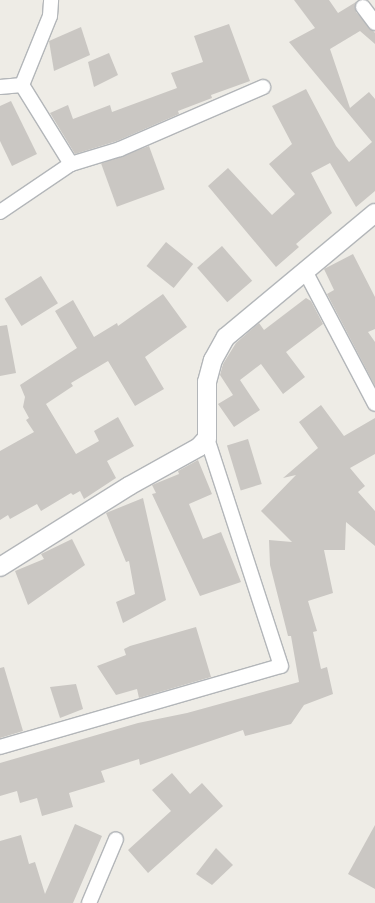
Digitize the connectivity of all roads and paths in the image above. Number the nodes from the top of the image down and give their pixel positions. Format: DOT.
graph roads {
  1 [pos="51,0"];
  2 [pos="363,7"];
  3 [pos="375,23"];
  4 [pos="22,85"];
  5 [pos="0,87"];
  6 [pos="264,87"];
  7 [pos="71,164"];
  8 [pos="0,212"];
  9 [pos="375,213"];
  10 [pos="305,271"];
  11 [pos="375,404"];
  12 [pos="206,438"];
  13 [pos="0,567"];
  14 [pos="0,747"];
  15 [pos="116,839"];
  16 [pos="89,903"];
  1 -- 4 [label="street"];
  2 -- 3 [label="street"];
  4 -- 5 [label="street"];
  4 -- 7 [label="street"];
  6 -- 7 [label="street"];
  7 -- 8 [label="street"];
  9 -- 10 [label="street"];
  10 -- 11 [label="street"];
  10 -- 12 [label="street"];
  12 -- 13 [label="street"];
  12 -- 14 [label="street"];
  15 -- 16 [label="street"];
}
